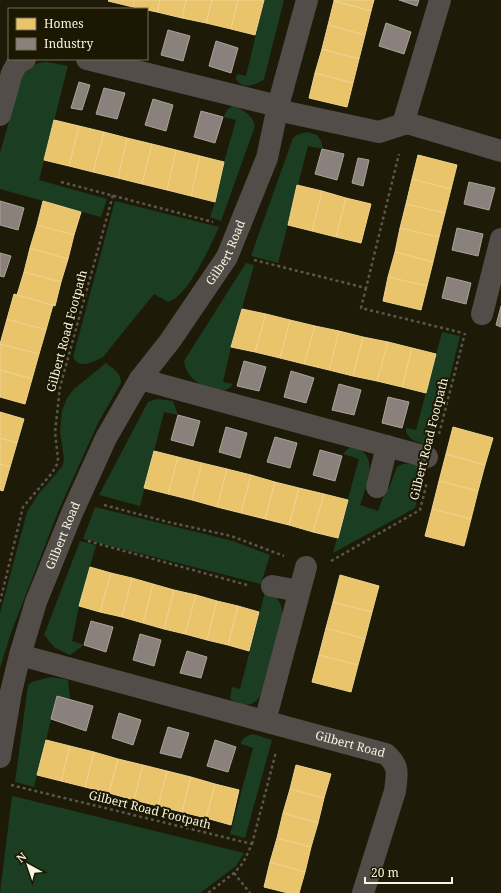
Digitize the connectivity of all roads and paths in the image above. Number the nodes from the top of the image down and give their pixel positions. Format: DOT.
graph roads {
  1 [pos="306,0"];
  2 [pos="440,0"];
  3 [pos="23,60"];
  4 [pos="90,60"];
  5 [pos="278,108"];
  6 [pos="0,114"];
  7 [pos="405,124"];
  8 [pos="501,151"];
  9 [pos="61,182"];
  10 [pos="113,195"];
  11 [pos="216,223"];
  12 [pos="501,239"];
  13 [pos="254,260"];
  14 [pos="366,288"];
  15 [pos="482,314"];
  16 [pos="465,334"];
  17 [pos="140,379"];
  18 [pos="439,436"];
  19 [pos="387,446"];
  20 [pos="427,457"];
  21 [pos="427,480"];
  22 [pos="377,487"];
  23 [pos="100,504"];
  24 [pos="84,539"];
  25 [pos="273,552"];
  26 [pos="287,557"];
  27 [pos="271,558"];
  28 [pos="316,565"];
  29 [pos="248,585"];
  30 [pos="272,586"];
  31 [pos="299,591"];
  32 [pos="0,602"];
  33 [pos="20,655"];
  34 [pos="274,724"];
  35 [pos="0,757"];
  36 [pos="11,785"];
  37 [pos="252,844"];
  38 [pos="234,872"];
  39 [pos="208,893"];
  40 [pos="250,893"];
  41 [pos="363,893"];
  1 -- 5 [label="street, Gilbert Road"];
  2 -- 7 [label="street"];
  3 -- 6 [label="street"];
  4 -- 5 [label="street"];
  5 -- 7 [label="street"];
  5 -- 17 [label="street, Gilbert Road"];
  7 -- 8 [label="street"];
  7 -- 14 [label="path"];
  9 -- 10 [label="path"];
  10 -- 11 [label="path"];
  10 -- 32 [label="path, Gilbert Road Footpath"];
  12 -- 15 [label="street"];
  13 -- 14 [label="path"];
  14 -- 16 [label="path"];
  15 -- 16 [label="path, Gilbert Road Footpath"];
  16 -- 18 [label="path, Gilbert Road Footpath"];
  17 -- 19 [label="street"];
  17 -- 33 [label="street, Gilbert Road"];
  19 -- 20 [label="street"];
  19 -- 22 [label="street"];
  21 -- 28 [label="path, Gilbert Road Footpath"];
  23 -- 25 [label="path"];
  24 -- 29 [label="path"];
  25 -- 26 [label="path"];
  25 -- 27 [label="path"];
  28 -- 31 [label="street"];
  30 -- 31 [label="street"];
  31 -- 34 [label="street"];
  33 -- 34 [label="street, Gilbert Road"];
  33 -- 35 [label="street, Gilbert Road"];
  34 -- 37 [label="path"];
  34 -- 41 [label="street, Gilbert Road"];
  36 -- 37 [label="path, Gilbert Road Footpath"];
  37 -- 38 [label="path"];
  38 -- 39 [label="path"];
  38 -- 40 [label="path"];
}
